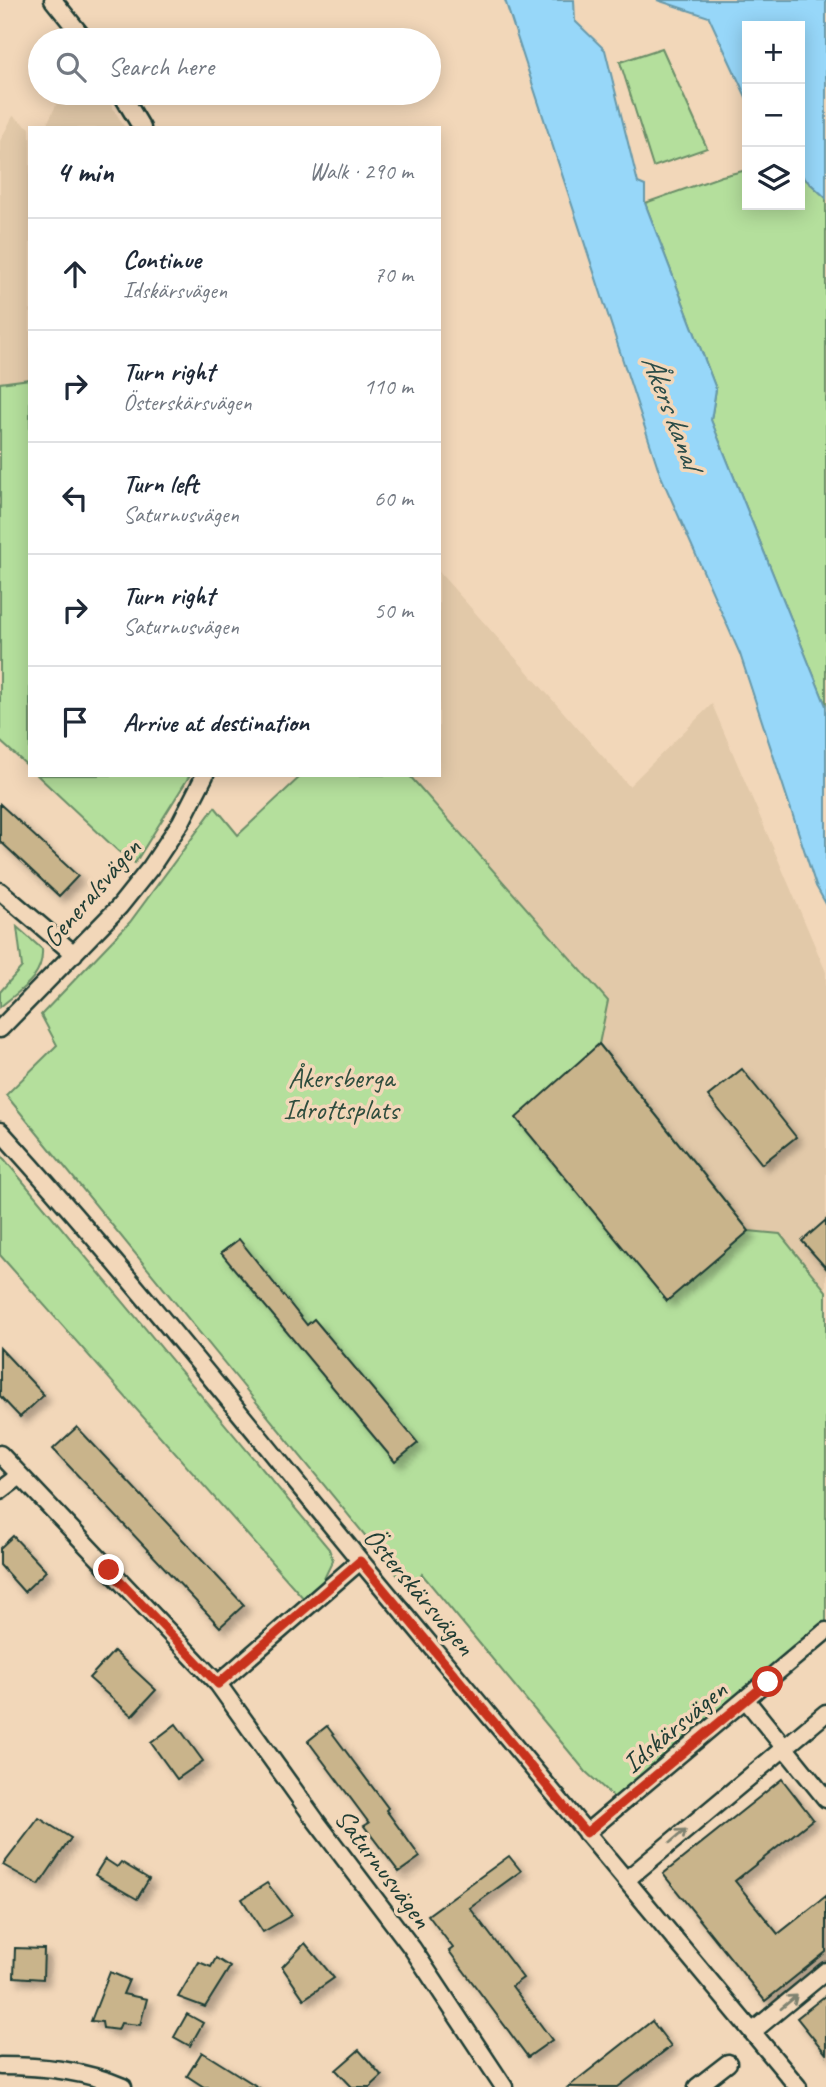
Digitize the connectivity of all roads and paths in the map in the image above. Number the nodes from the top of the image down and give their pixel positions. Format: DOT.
graph roads {
  1 [pos="53,0"];
  2 [pos="75,28"];
  3 [pos="128,105"];
  4 [pos="141,126"];
  5 [pos="204,777"];
  6 [pos="0,891"];
  7 [pos="74,954"];
  8 [pos="0,1030"];
  9 [pos="0,1131"];
  10 [pos="0,1454"];
  11 [pos="20,1476"];
  12 [pos="0,1491"];
  13 [pos="360,1561"];
  14 [pos="826,1631"];
  15 [pos="218,1684"];
  16 [pos="746,1700"];
  17 [pos="826,1713"];
  18 [pos="785,1748"];
  19 [pos="826,1799"];
  20 [pos="586,1833"];
  21 [pos="625,1880"];
  22 [pos="826,1971"];
  23 [pos="752,2032"];
  24 [pos="728,2063"];
  25 [pos="0,2066"];
  26 [pos="123,2087"];
  27 [pos="504,2087"];
  28 [pos="697,2087"];
  29 [pos="798,2087"];
  1 -- 2 [label="street"];
  3 -- 4 [label="street"];
  5 -- 7 [label="street, Generalsvägen"];
  6 -- 7 [label="street"];
  7 -- 8 [label="street, Generalsvägen"];
  9 -- 13 [label="street, Österskärsvägen"];
  10 -- 11 [label="street, Saturnusvägen"];
  11 -- 12 [label="street"];
  11 -- 15 [label="street, Saturnusvägen"];
  13 -- 15 [label="street"];
  13 -- 20 [label="street, Österskärsvägen"];
  14 -- 16 [label="street, Idskärsvägen"];
  15 -- 27 [label="street, Saturnusvägen"];
  16 -- 18 [label="street"];
  16 -- 20 [label="street, Idskärsvägen"];
  17 -- 18 [label="street"];
  18 -- 19 [label="street"];
  21 -- 18 [label="street, one-way"];
  20 -- 21 [label="street, Österskärsvägen"];
  21 -- 23 [label="street, Österskärsvägen"];
  23 -- 22 [label="street, one-way"];
  23 -- 29 [label="street, Österskärsvägen"];
  24 -- 28 [label="street"];
  25 -- 26 [label="street"];
}
